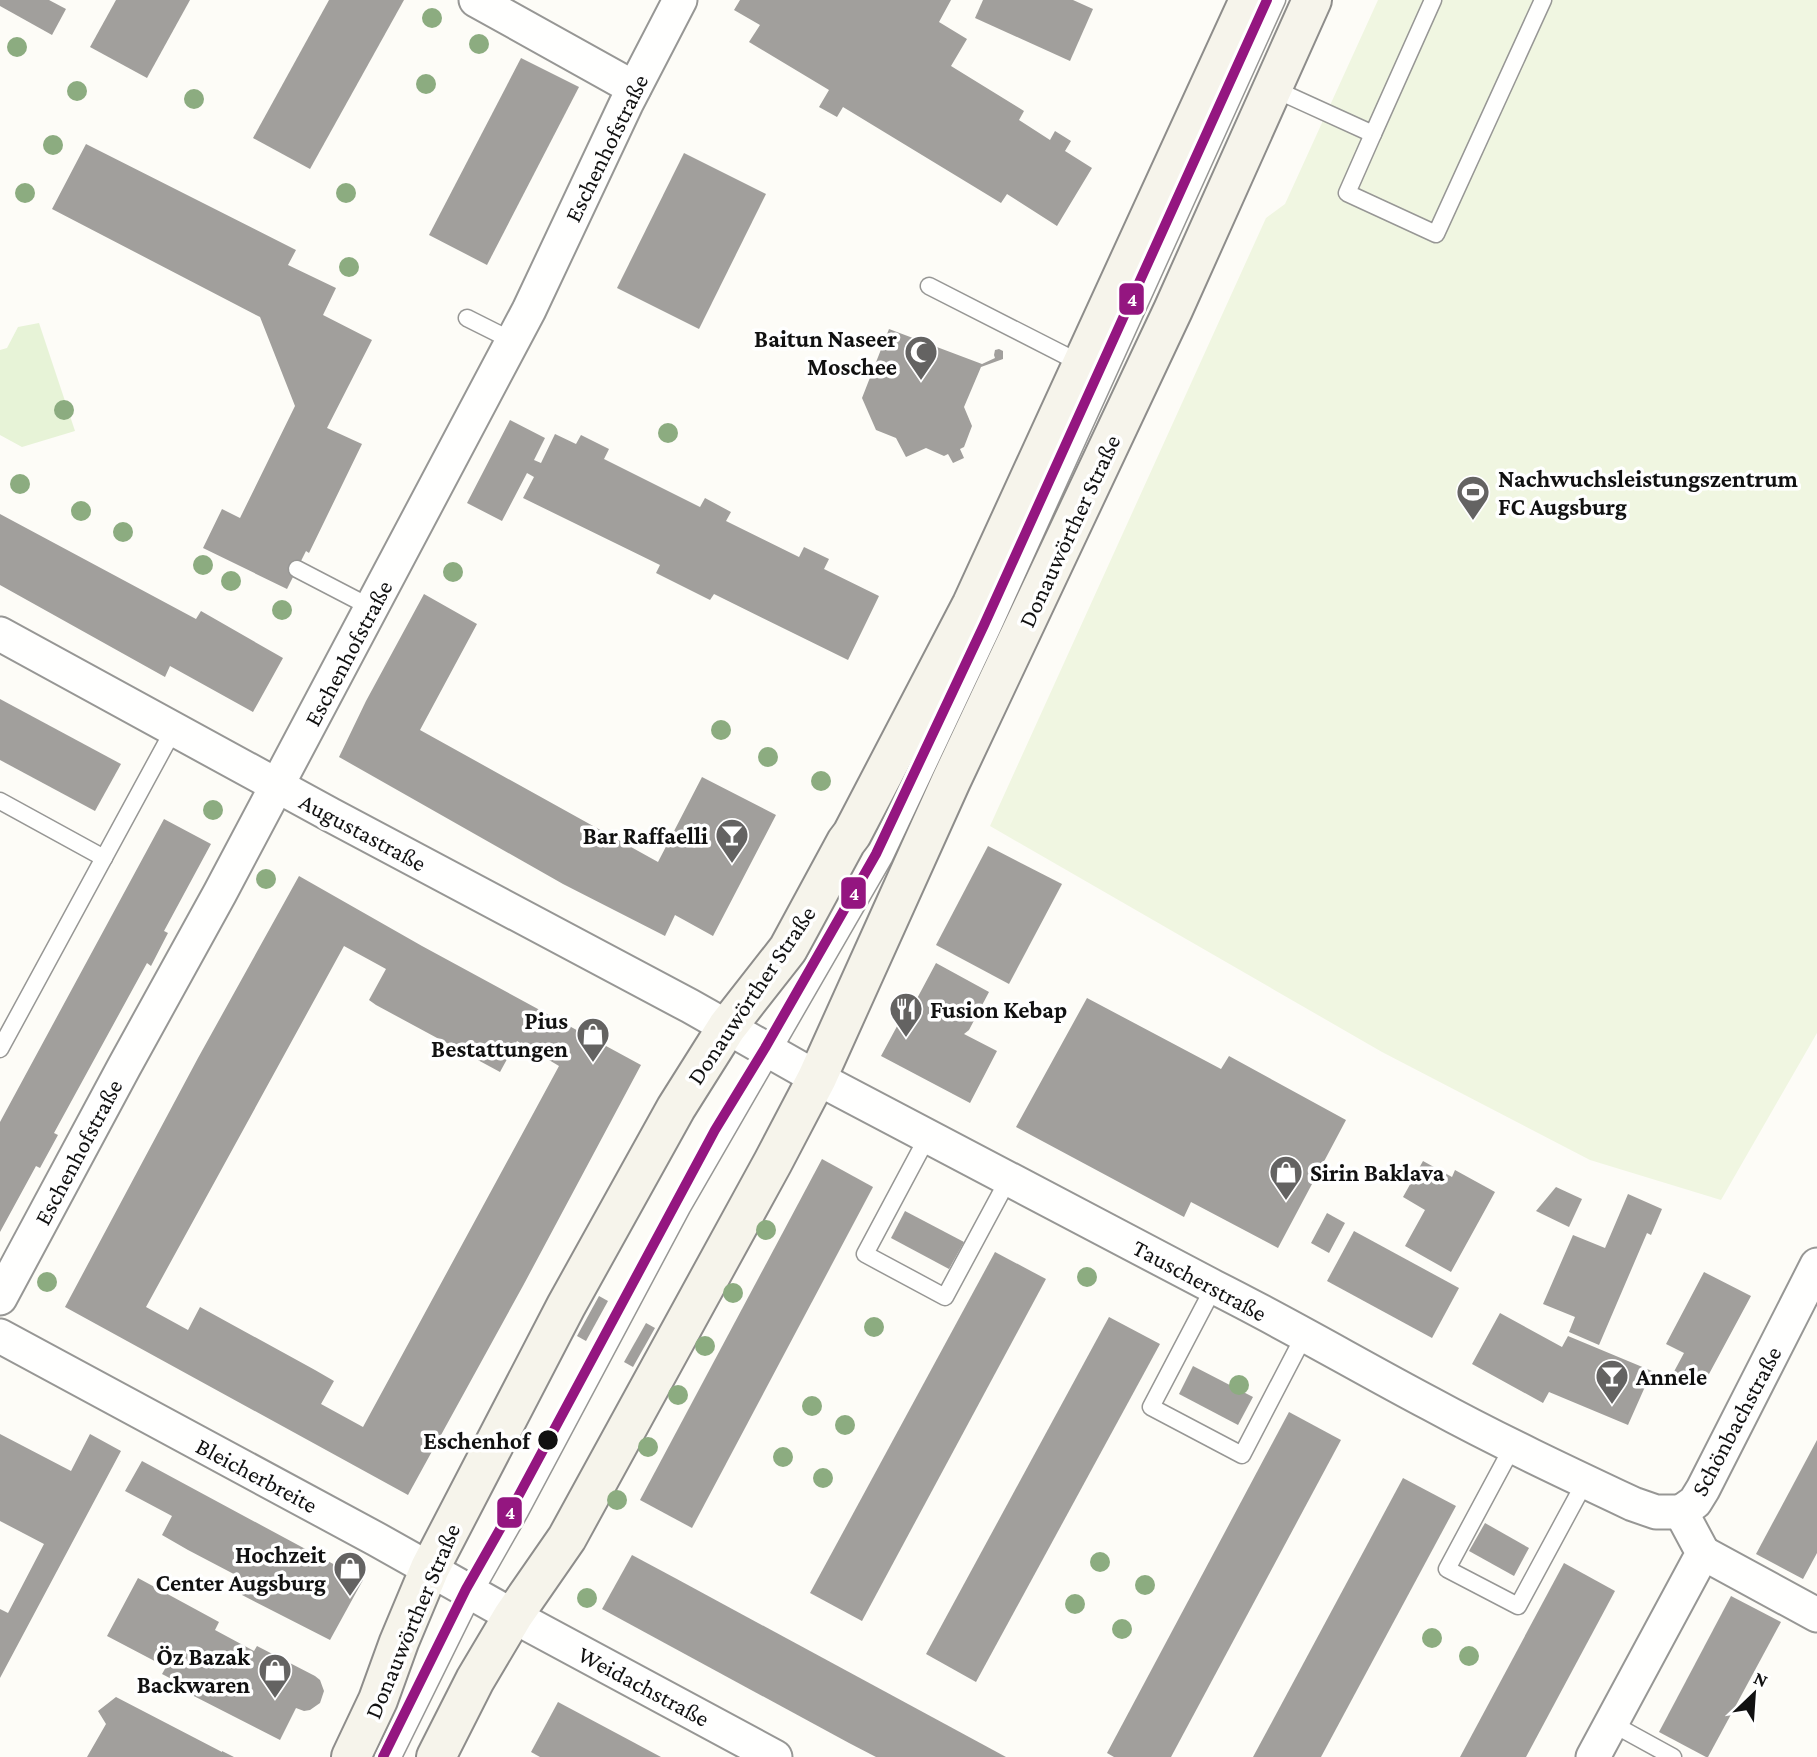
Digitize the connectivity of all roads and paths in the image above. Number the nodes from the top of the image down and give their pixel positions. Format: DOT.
graph roads {
  1 [pos="477,0"];
  2 [pos="680,0"];
  3 [pos="1249,0"];
  4 [pos="1277,0"];
  5 [pos="1312,0"];
  6 [pos="1433,0"];
  7 [pos="1543,0"];
  8 [pos="634,88"];
  9 [pos="1272,88"];
  10 [pos="1373,134"];
  11 [pos="929,286"];
  12 [pos="467,318"];
  13 [pos="513,341"];
  14 [pos="1082,364"];
  15 [pos="297,569"];
  16 [pos="372,608"];
  17 [pos="0,634"];
  18 [pos="174,729"];
  19 [pos="276,786"];
  20 [pos="0,801"];
  21 [pos="104,858"];
  22 [pos="727,1027"];
  23 [pos="0,1049"];
  24 [pos="772,1052"];
  25 [pos="817,1078"];
  26 [pos="928,1136"];
  27 [pos="1009,1178"];
  28 [pos="1817,1265"];
  29 [pos="1214,1287"];
  30 [pos="0,1298"];
  31 [pos="0,1336"];
  32 [pos="1304,1336"];
  33 [pos="1513,1446"];
  34 [pos="1585,1482"];
  35 [pos="1681,1512"];
  36 [pos="1703,1553"];
  37 [pos="430,1568"];
  38 [pos="474,1593"];
  39 [pos="1817,1615"];
  40 [pos="513,1616"];
  41 [pos="1611,1723"];
  42 [pos="351,1757"];
  43 [pos="393,1757"];
  44 [pos="436,1757"];
  45 [pos="775,1757"];
  46 [pos="1593,1757"];
  47 [pos="1673,1757"];
  1 -- 8 [label="street"];
  2 -- 8 [label="street, Eschenhofstraße"];
  3 -- 14 [label="main road, Donauwörther Straße"];
  4 -- 24 [label="lane"];
  5 -- 9 [label="main road, Donauwörther Straße"];
  6 -- 10 [label="lane"];
  7 -- 10 [label="lane"];
  8 -- 13 [label="street, Eschenhofstraße"];
  9 -- 10 [label="lane"];
  9 -- 25 [label="main road, Donauwörther Straße"];
  11 -- 14 [label="lane"];
  12 -- 13 [label="lane"];
  13 -- 16 [label="street, Eschenhofstraße"];
  14 -- 22 [label="main road, Donauwörther Straße"];
  15 -- 16 [label="lane"];
  16 -- 19 [label="street, Eschenhofstraße"];
  17 -- 18 [label="street, Augustastraße"];
  18 -- 19 [label="street, Augustastraße"];
  18 -- 21 [label="lane"];
  19 -- 22 [label="street, Augustastraße"];
  19 -- 30 [label="street, Eschenhofstraße"];
  20 -- 21 [label="lane"];
  21 -- 23 [label="lane"];
  22 -- 24 [label="street, Tauscherstraße"];
  22 -- 37 [label="main road, Donauwörther Straße"];
  24 -- 25 [label="street, Tauscherstraße"];
  24 -- 38 [label="lane"];
  25 -- 26 [label="street, Tauscherstraße"];
  25 -- 40 [label="main road, Donauwörther Straße"];
  26 -- 27 [label="street, Tauscherstraße"];
  26 -- 27 [label="lane"];
  27 -- 29 [label="street, Tauscherstraße"];
  28 -- 35 [label="street, Schönbachstraße"];
  29 -- 32 [label="street, Tauscherstraße"];
  29 -- 32 [label="lane"];
  31 -- 37 [label="street, Bleicherbreite"];
  32 -- 33 [label="street, Tauscherstraße"];
  33 -- 34 [label="street, Tauscherstraße"];
  33 -- 34 [label="lane"];
  34 -- 35 [label="street, Tauscherstraße"];
  35 -- 36 [label="street, Schönbachstraße"];
  36 -- 39 [label="street"];
  36 -- 41 [label="street"];
  37 -- 38 [label="street, Bleicherbreite"];
  37 -- 42 [label="main road, Donauwörther Straße"];
  38 -- 40 [label="street, Bleicherbreite"];
  38 -- 43 [label="lane"];
  40 -- 44 [label="main road, Donauwörther Straße"];
  40 -- 45 [label="street, Weidachstraße"];
  41 -- 46 [label="street"];
  41 -- 47 [label="lane"];
}
